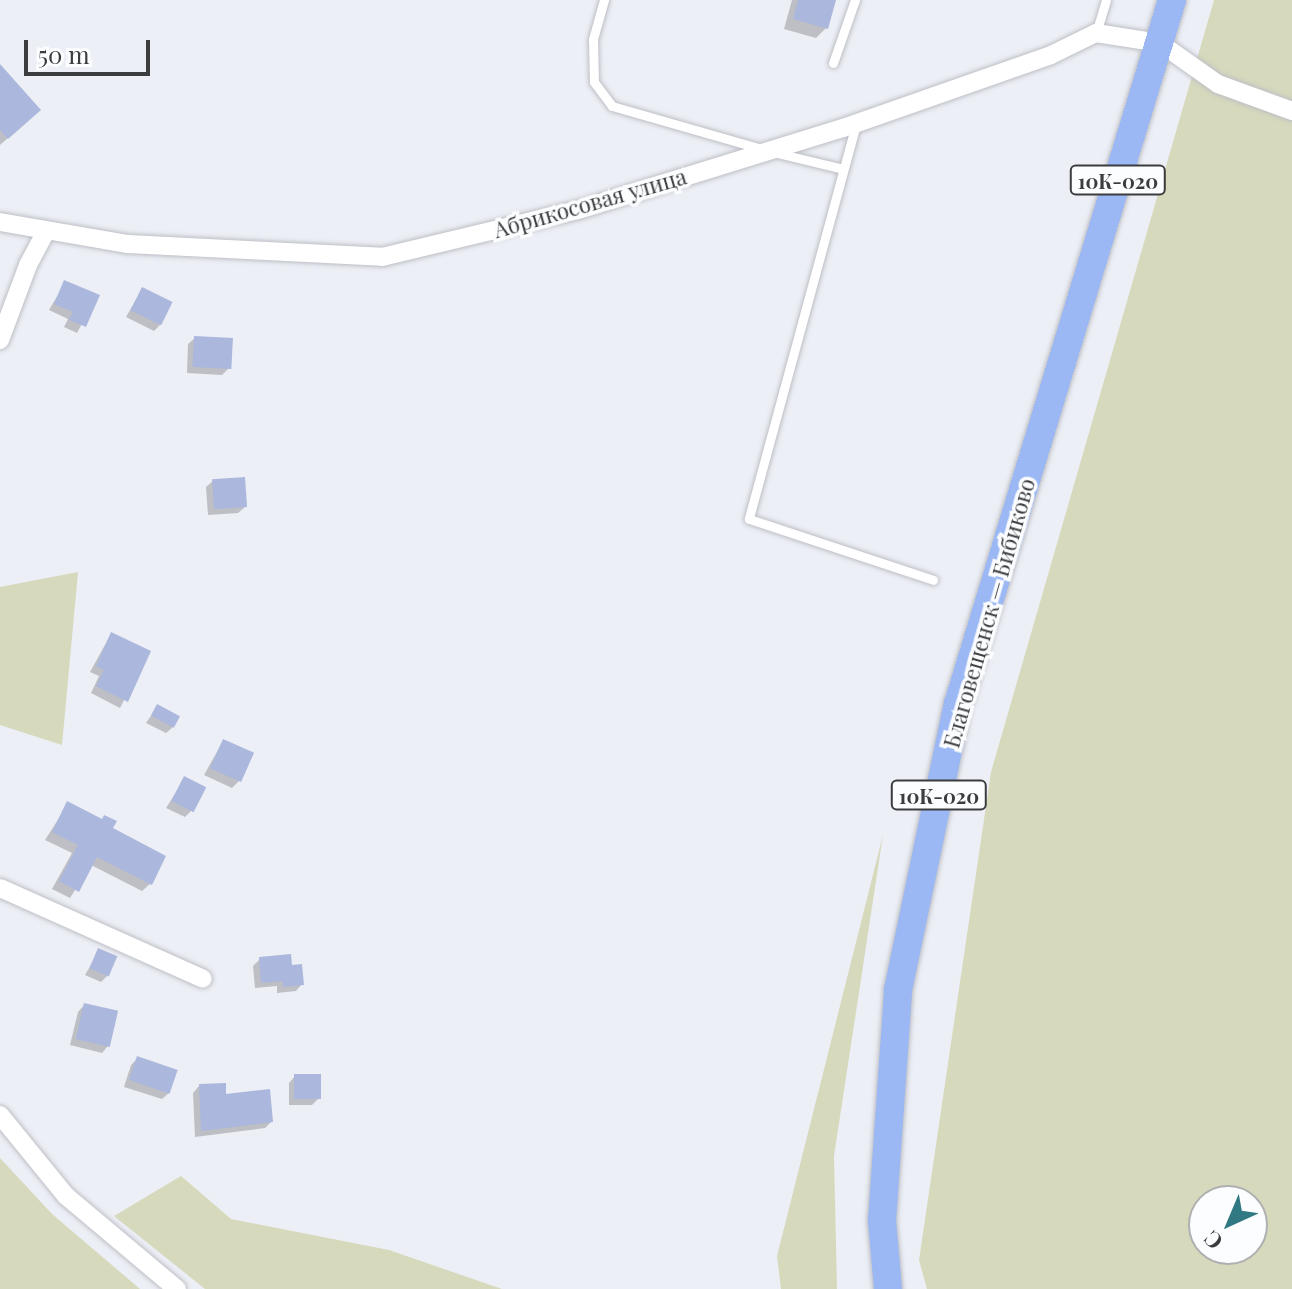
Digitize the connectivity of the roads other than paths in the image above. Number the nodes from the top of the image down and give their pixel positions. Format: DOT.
graph roads {
  1 [pos="604,0"];
  2 [pos="855,0"];
  3 [pos="1106,0"];
  4 [pos="1172,0"];
  5 [pos="1096,33"];
  6 [pos="1160,43"];
  7 [pos="833,63"];
  8 [pos="1292,111"];
  9 [pos="856,124"];
  10 [pos="769,151"];
  11 [pos="843,169"];
  12 [pos="0,222"];
  13 [pos="45,233"];
  14 [pos="0,340"];
  15 [pos="933,580"];
  16 [pos="0,888"];
  17 [pos="203,979"];
  18 [pos="0,1115"];
  19 [pos="177,1289"];
  20 [pos="888,1289"];
  1 -- 10 [label="lane"];
  2 -- 7 [label="lane"];
  3 -- 5 [label="lane"];
  4 -- 6 [label="main road, Благовещенск — Бибиково / 10К-020"];
  5 -- 6 [label="street"];
  5 -- 9 [label="street, Абрикосовая улица"];
  6 -- 8 [label="street"];
  6 -- 20 [label="main road, Благовещенск — Бибиково / 10К-020"];
  9 -- 10 [label="street, Абрикосовая улица"];
  9 -- 11 [label="lane"];
  10 -- 11 [label="lane"];
  10 -- 13 [label="street, Абрикосовая улица"];
  11 -- 15 [label="lane"];
  12 -- 13 [label="street, Абрикосовая улица"];
  13 -- 14 [label="street"];
  16 -- 17 [label="street"];
  18 -- 19 [label="street"];
}
